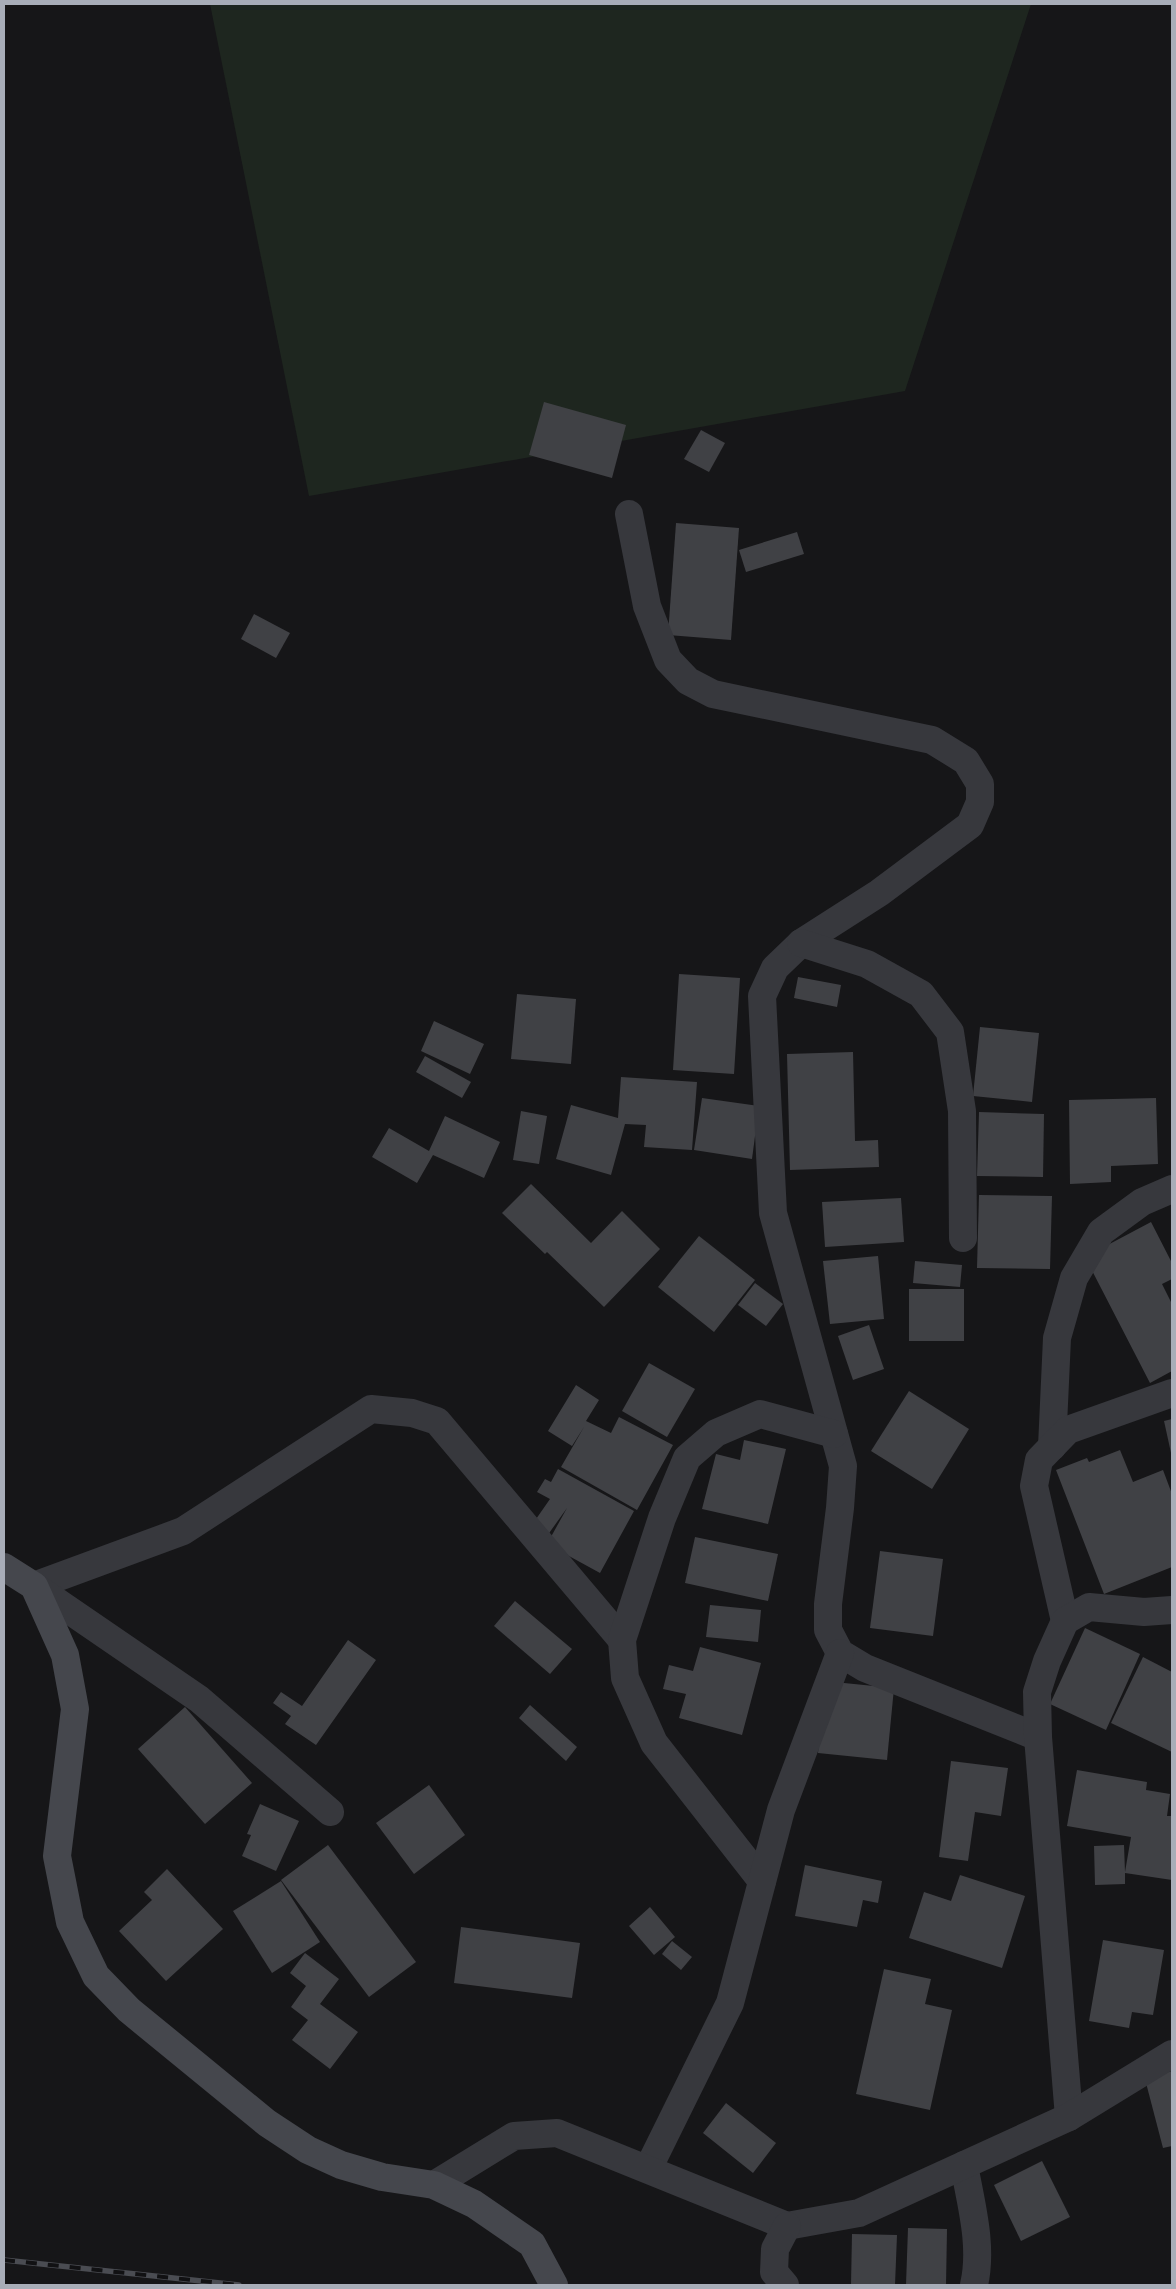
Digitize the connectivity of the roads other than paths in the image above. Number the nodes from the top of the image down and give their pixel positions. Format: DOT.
graph roads {
  1 [pos="628,514"];
  2 [pos="801,943"];
  3 [pos="1172,1189"];
  4 [pos="963,1238"];
  5 [pos="1172,1393"];
  6 [pos="834,1434"];
  7 [pos="1052,1448"];
  8 [pos="4,1567"];
  9 [pos="34,1586"];
  10 [pos="1172,1610"];
  11 [pos="1066,1621"];
  12 [pos="622,1640"];
  13 [pos="840,1653"];
  14 [pos="1038,1737"];
  15 [pos="330,1812"];
  16 [pos="762,1881"];
  17 [pos="1172,2054"];
  18 [pos="1070,2116"];
  19 [pos="964,2165"];
  20 [pos="648,2170"];
  21 [pos="434,2185"];
  22 [pos="787,2226"];
  23 [pos="554,2285"];
  24 [pos="785,2285"];
  25 [pos="974,2285"];
  1 -- 2 [label="street"];
  2 -- 4 [label="street"];
  2 -- 6 [label="street"];
  3 -- 7 [label="street"];
  5 -- 7 [label="street"];
  6 -- 12 [label="street"];
  6 -- 13 [label="street"];
  7 -- 11 [label="street"];
  8 -- 9 [label="main road"];
  9 -- 12 [label="street"];
  9 -- 15 [label="street"];
  9 -- 21 [label="main road"];
  10 -- 11 [label="street"];
  11 -- 14 [label="street"];
  12 -- 16 [label="street"];
  13 -- 14 [label="street"];
  13 -- 16 [label="street"];
  14 -- 18 [label="street"];
  16 -- 20 [label="street"];
  17 -- 18 [label="street"];
  18 -- 19 [label="street"];
  19 -- 22 [label="street"];
  19 -- 25 [label="street"];
  20 -- 21 [label="street"];
  20 -- 22 [label="street"];
  21 -- 23 [label="main road"];
  22 -- 24 [label="street"];
}
